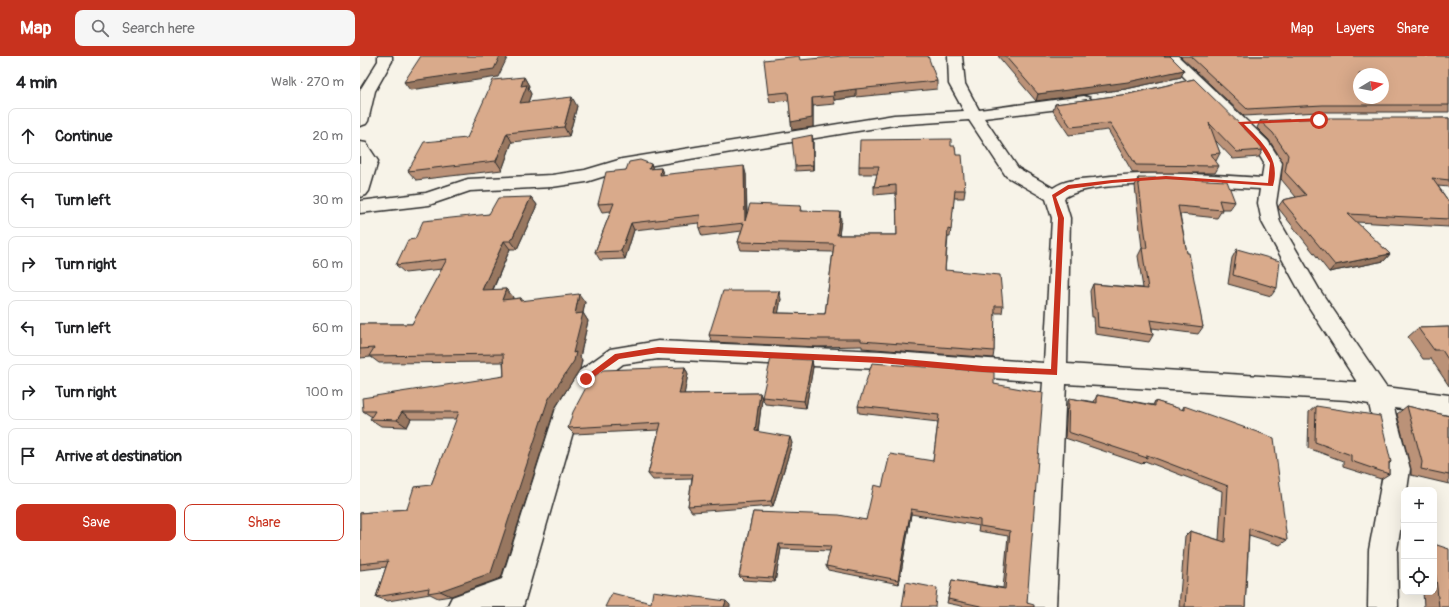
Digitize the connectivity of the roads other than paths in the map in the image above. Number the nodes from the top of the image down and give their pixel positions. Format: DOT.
graph roads {
  1 [pos="402,56"];
  2 [pos="955,56"];
  3 [pos="1170,56"];
  4 [pos="385,59"];
  5 [pos="1099,99"];
  6 [pos="974,115"];
  7 [pos="360,122"];
  8 [pos="1264,122"];
  9 [pos="1240,123"];
  10 [pos="360,147"];
  11 [pos="1271,184"];
  12 [pos="360,191"];
  13 [pos="1054,196"];
  14 [pos="360,207"];
  15 [pos="1055,372"];
  16 [pos="1379,396"];
  17 [pos="1449,405"];
  18 [pos="510,599"];
  19 [pos="462,607"];
  20 [pos="1041,607"];
  21 [pos="1383,607"];
  1 -- 4 [label="street"];
  2 -- 6 [label="street"];
  3 -- 9 [label="street"];
  4 -- 7 [label="street"];
  5 -- 6 [label="street"];
  6 -- 13 [label="street"];
  6 -- 14 [label="street"];
  8 -- 9 [label="street"];
  9 -- 11 [label="street"];
  10 -- 12 [label="street"];
  11 -- 13 [label="street"];
  11 -- 16 [label="street"];
  13 -- 15 [label="street"];
  15 -- 16 [label="street"];
  15 -- 18 [label="street"];
  15 -- 20 [label="street"];
  16 -- 17 [label="street"];
  16 -- 21 [label="street"];
  18 -- 19 [label="street"];
}
